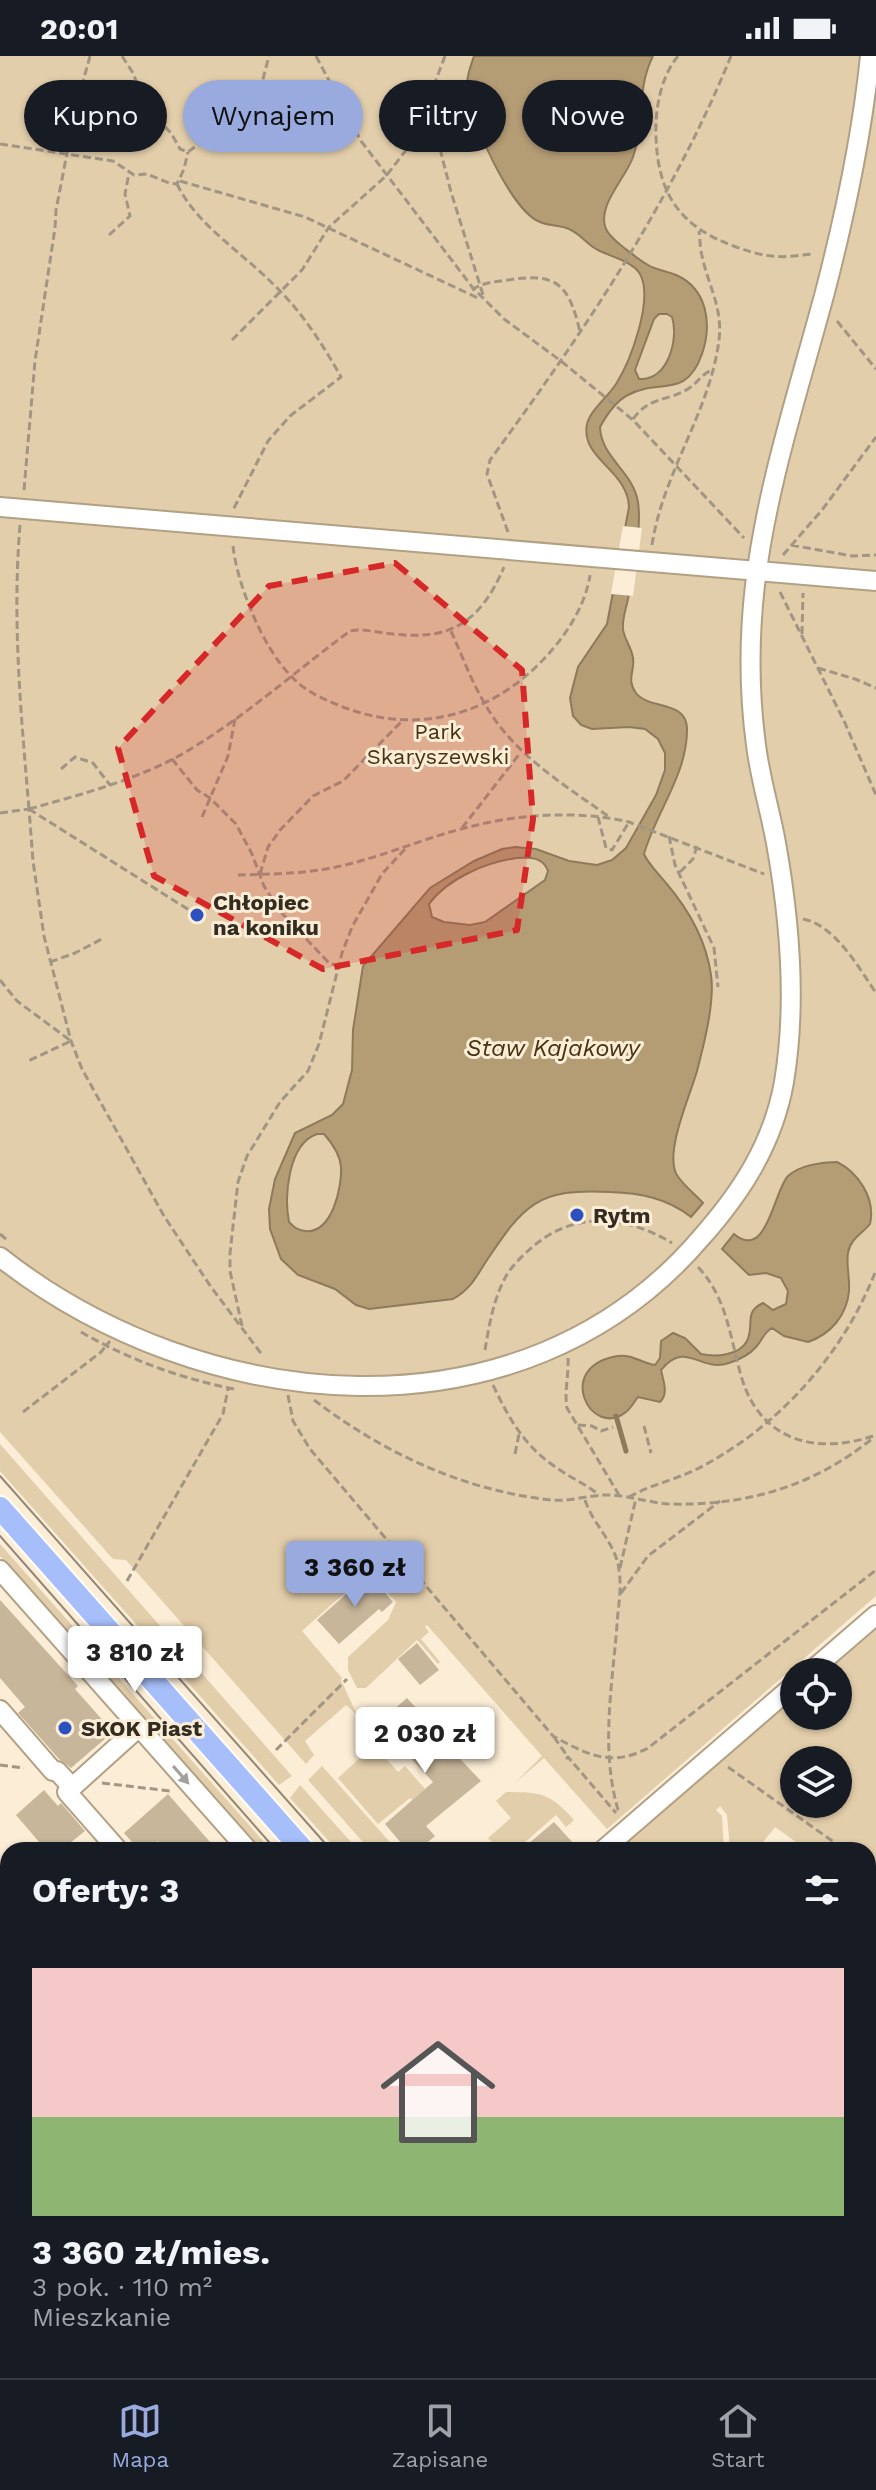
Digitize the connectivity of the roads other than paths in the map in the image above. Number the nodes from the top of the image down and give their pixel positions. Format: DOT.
graph roads {
  1 [pos="870,56"];
  2 [pos="0,507"];
  3 [pos="766,570"];
  4 [pos="876,581"];
  5 [pos="5,1250"];
  6 [pos="0,1508"];
  7 [pos="0,1570"];
  8 [pos="876,1615"];
  9 [pos="826,1658"];
  10 [pos="780,1697"];
  11 [pos="0,1710"];
  12 [pos="139,1727"];
  13 [pos="75,1784"];
  14 [pos="111,1842"];
  15 [pos="241,1842"];
  16 [pos="296,1842"];
  17 [pos="612,1842"];
  1 -- 3 [label="street"];
  2 -- 3 [label="street"];
  3 -- 4 [label="street"];
  3 -- 5 [label="street"];
  6 -- 16 [label="main road"];
  7 -- 12 [label="street"];
  8 -- 9 [label="street"];
  10 -- 17 [label="street"];
  11 -- 13 [label="street"];
  12 -- 13 [label="street"];
  12 -- 15 [label="street, one-way"];
  13 -- 14 [label="street"];
}
